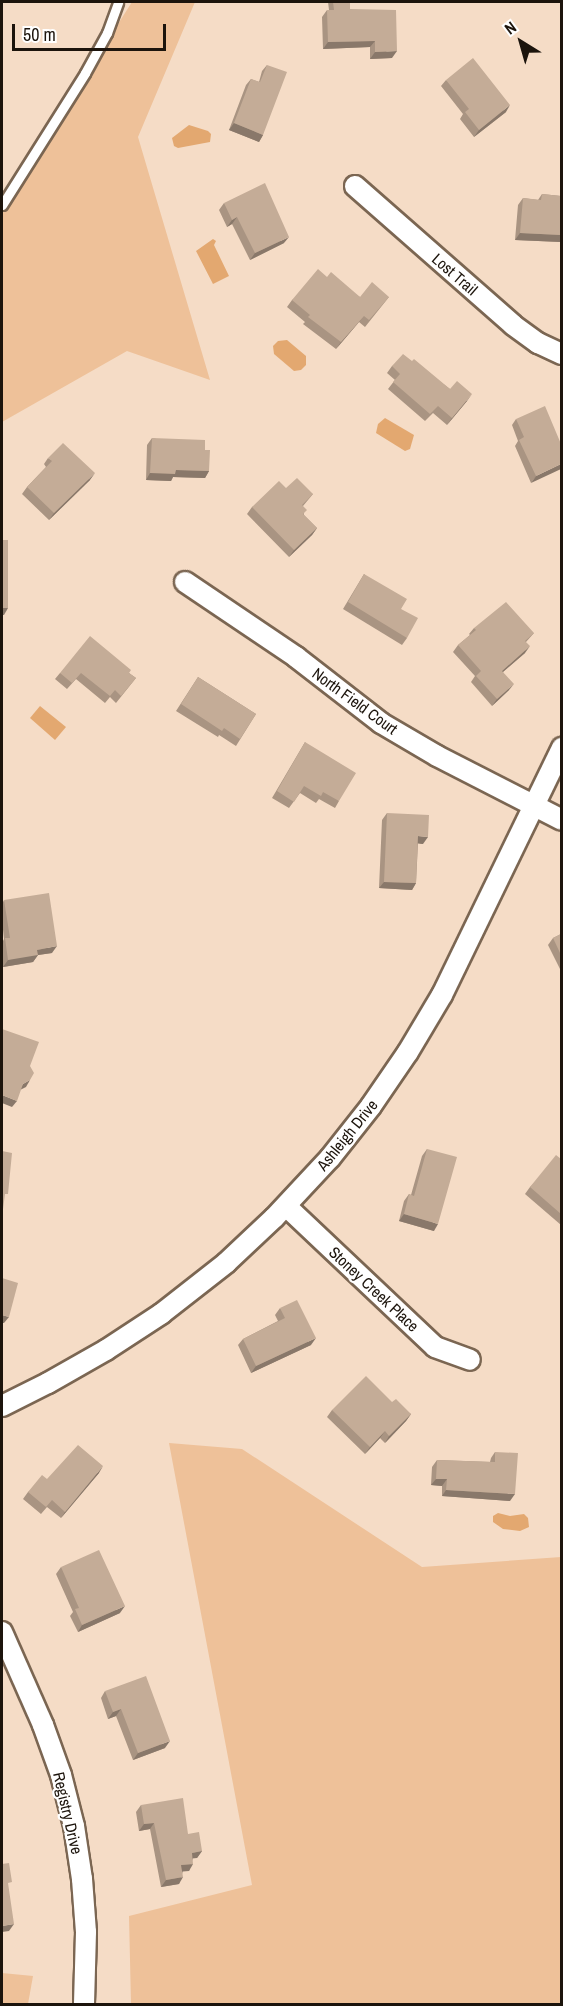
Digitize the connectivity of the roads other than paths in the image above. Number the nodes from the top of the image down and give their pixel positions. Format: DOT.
graph roads {
  1 [pos="118,2"];
  2 [pos="355,186"];
  3 [pos="2,205"];
  4 [pos="561,354"];
  5 [pos="185,582"];
  6 [pos="561,748"];
  7 [pos="534,805"];
  8 [pos="561,820"];
  9 [pos="286,1206"];
  10 [pos="470,1360"];
  11 [pos="2,1406"];
  12 [pos="2,1632"];
  13 [pos="84,2004"];
  1 -- 3 [label="lane"];
  2 -- 4 [label="street, Lost Trail"];
  5 -- 7 [label="street, North Field Court"];
  6 -- 7 [label="street, Ashleigh Drive"];
  7 -- 8 [label="street, North Field Court"];
  7 -- 9 [label="street, Ashleigh Drive"];
  9 -- 10 [label="street, Stoney Creek Place"];
  9 -- 11 [label="street, Ashleigh Drive"];
  12 -- 13 [label="street, Registry Drive"];
}
